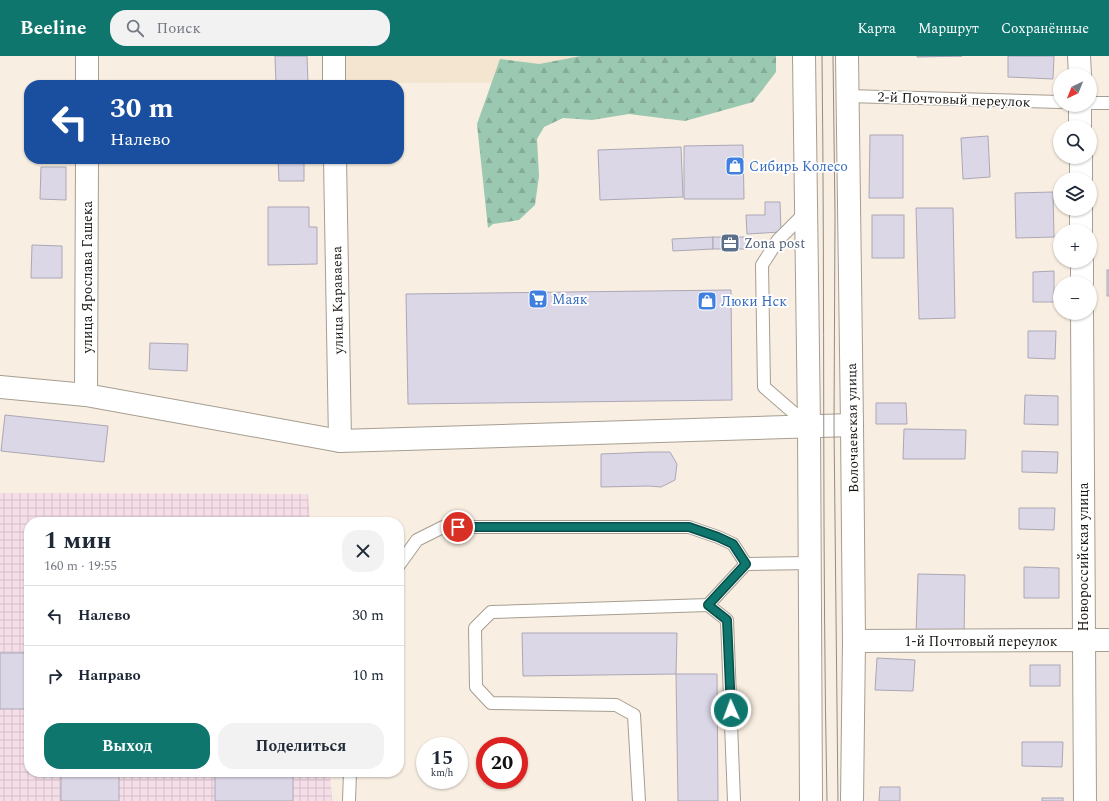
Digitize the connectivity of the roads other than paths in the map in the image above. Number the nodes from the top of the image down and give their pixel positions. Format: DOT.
graph roads {
  1 [pos="87,56"];
  2 [pos="334,56"];
  3 [pos="804,56"];
  4 [pos="847,56"];
  5 [pos="1079,56"];
  6 [pos="1080,68"];
  7 [pos="87,80"];
  8 [pos="334,80"];
  9 [pos="847,96"];
  10 [pos="1053,102"];
  11 [pos="1097,103"];
  12 [pos="1109,103"];
  13 [pos="87,164"];
  14 [pos="335,164"];
  15 [pos="805,213"];
  16 [pos="1082,320"];
  17 [pos="0,387"];
  18 [pos="86,395"];
  19 [pos="852,425"];
  20 [pos="809,426"];
  21 [pos="340,441"];
  22 [pos="404,558"];
  23 [pos="810,563"];
  24 [pos="746,564"];
  25 [pos="708,605"];
  26 [pos="1109,640"];
  27 [pos="854,641"];
  28 [pos="1083,641"];
  29 [pos="350,777"];
  30 [pos="349,801"];
  31 [pos="639,801"];
  32 [pos="734,801"];
  33 [pos="811,801"];
  34 [pos="852,801"];
  35 [pos="1085,801"];
  1 -- 7 [label="street"];
  2 -- 8 [label="street"];
  3 -- 15 [label="street"];
  4 -- 9 [label="street, Волочаевская улица"];
  5 -- 6 [label="street"];
  9 -- 10 [label="lane, 2-й Почтовый переулок"];
  9 -- 19 [label="street, Волочаевская улица"];
  11 -- 12 [label="lane"];
  13 -- 18 [label="street, улица Ярослава Гашека"];
  14 -- 21 [label="street, улица Караваева"];
  15 -- 20 [label="street"];
  15 -- 20 [label="lane"];
  16 -- 28 [label="street, Новороссийская улица"];
  17 -- 18 [label="street"];
  18 -- 21 [label="street"];
  19 -- 20 [label="street"];
  19 -- 27 [label="street, Волочаевская улица"];
  20 -- 21 [label="street"];
  20 -- 23 [label="street"];
  22 -- 24 [label="lane"];
  23 -- 24 [label="lane"];
  23 -- 33 [label="street"];
  24 -- 25 [label="lane"];
  25 -- 31 [label="lane"];
  25 -- 32 [label="lane"];
  26 -- 28 [label="street, 1-й Почтовый переулок"];
  27 -- 28 [label="street, 1-й Почтовый переулок"];
  27 -- 34 [label="street, Волочаевская улица"];
  28 -- 35 [label="street, Новороссийская улица"];
  29 -- 30 [label="lane"];
}
